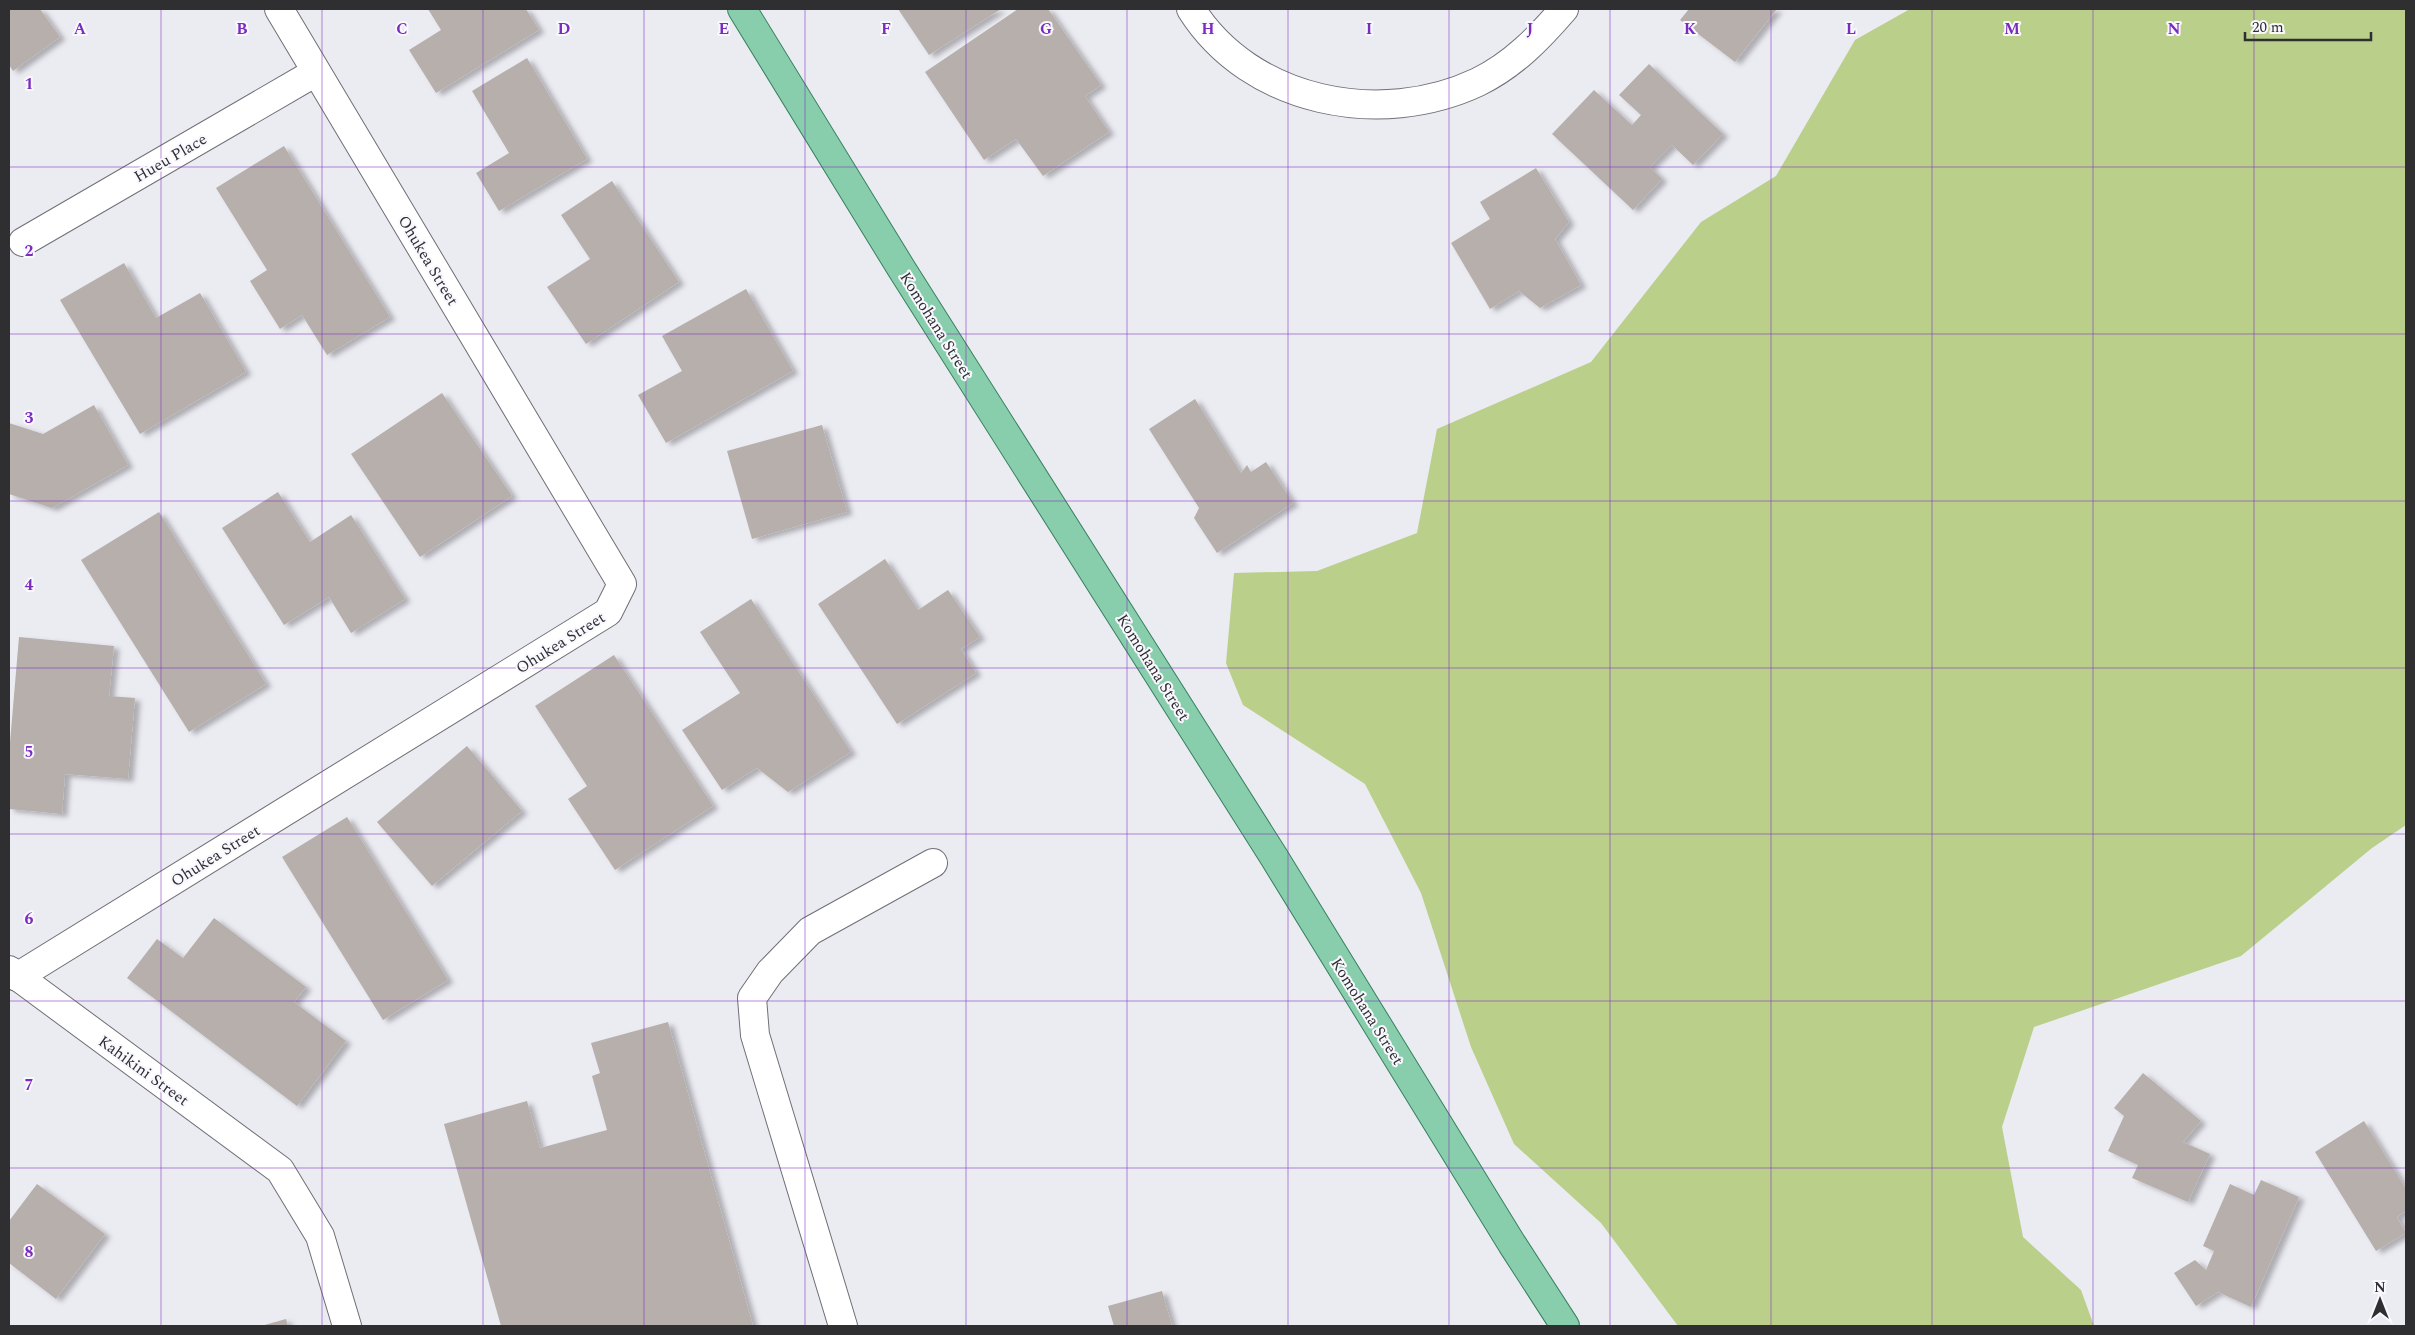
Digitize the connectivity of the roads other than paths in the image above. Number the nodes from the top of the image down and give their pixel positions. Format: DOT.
graph roads {
  1 [pos="279,9"];
  2 [pos="742,9"];
  3 [pos="1191,9"];
  4 [pos="1564,9"];
  5 [pos="316,72"];
  6 [pos="23,242"];
  7 [pos="933,863"];
  8 [pos="13,973"];
  9 [pos="346,1326"];
  10 [pos="843,1326"];
  11 [pos="1565,1326"];
  1 -- 5 [label="street, Ohukea Street"];
  2 -- 11 [label="main road, Komohana Street"];
  3 -- 4 [label="street"];
  5 -- 6 [label="street, Hueu Place"];
  5 -- 8 [label="street, Ohukea Street"];
  7 -- 10 [label="street"];
  8 -- 9 [label="street, Kahikini Street"];
}
